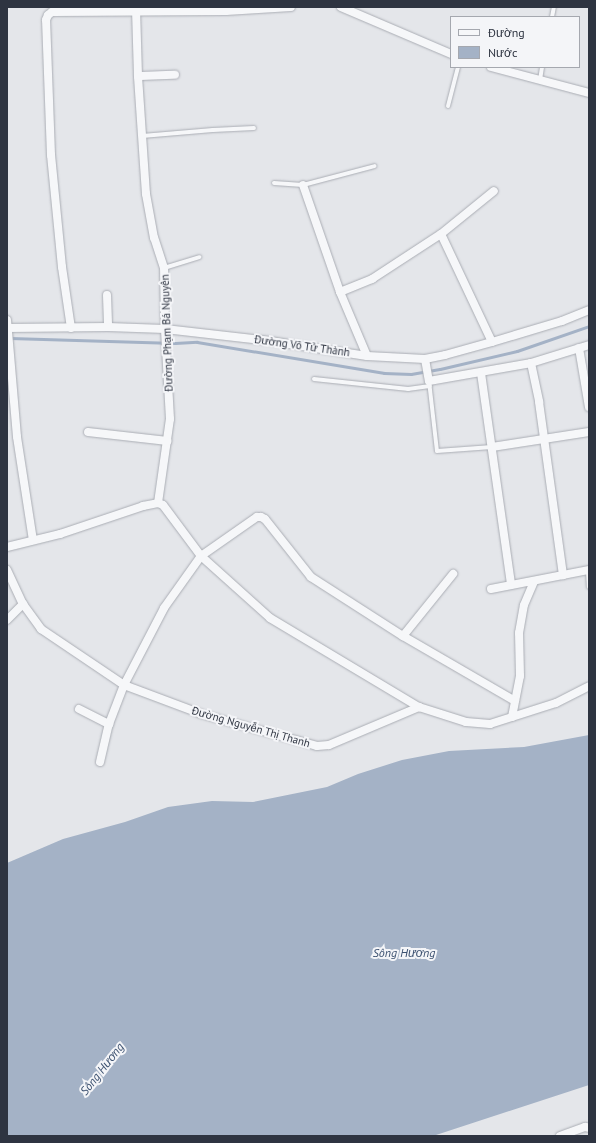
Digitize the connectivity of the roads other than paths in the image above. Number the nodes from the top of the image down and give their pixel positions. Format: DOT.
graph roads {
  1 [pos="291,7"];
  2 [pos="341,7"];
  3 [pos="226,9"];
  4 [pos="136,10"];
  5 [pos="359,10"];
  6 [pos="450,54"];
  7 [pos="458,68"];
  8 [pos="495,68"];
  9 [pos="542,68"];
  10 [pos="138,76"];
  11 [pos="176,76"];
  12 [pos="540,80"];
  13 [pos="589,93"];
  14 [pos="448,106"];
  15 [pos="254,128"];
  16 [pos="142,136"];
  17 [pos="376,166"];
  18 [pos="274,183"];
  19 [pos="303,186"];
  20 [pos="494,191"];
  21 [pos="441,234"];
  22 [pos="199,257"];
  23 [pos="164,268"];
  24 [pos="340,292"];
  25 [pos="107,295"];
  26 [pos="589,310"];
  27 [pos="8,327"];
  28 [pos="108,327"];
  29 [pos="71,328"];
  30 [pos="165,332"];
  31 [pos="492,342"];
  32 [pos="589,345"];
  33 [pos="579,348"];
  34 [pos="367,356"];
  35 [pos="425,359"];
  36 [pos="531,363"];
  37 [pos="481,373"];
  38 [pos="314,379"];
  39 [pos="430,384"];
  40 [pos="589,407"];
  41 [pos="88,432"];
  42 [pos="589,432"];
  43 [pos="543,439"];
  44 [pos="167,441"];
  45 [pos="492,446"];
  46 [pos="158,503"];
  47 [pos="33,540"];
  48 [pos="7,547"];
  49 [pos="201,556"];
  50 [pos="7,570"];
  51 [pos="589,570"];
  52 [pos="453,574"];
  53 [pos="563,575"];
  54 [pos="534,581"];
  55 [pos="512,585"];
  56 [pos="589,587"];
  57 [pos="491,590"];
  58 [pos="23,604"];
  59 [pos="7,620"];
  60 [pos="403,636"];
  61 [pos="124,685"];
  62 [pos="589,686"];
  63 [pos="515,701"];
  64 [pos="419,708"];
  65 [pos="79,709"];
  66 [pos="512,717"];
  67 [pos="108,724"];
  68 [pos="100,762"];
  69 [pos="589,1128"];
  70 [pos="560,1136"];
  1 -- 3 [label="street"];
  2 -- 5 [label="street"];
  3 -- 4 [label="street"];
  4 -- 10 [label="street, Đường Phạm Bá Nguyên"];
  4 -- 29 [label="street"];
  5 -- 6 [label="street"];
  7 -- 14 [label="lane"];
  8 -- 12 [label="street"];
  9 -- 12 [label="lane"];
  10 -- 11 [label="street"];
  10 -- 16 [label="street, Đường Phạm Bá Nguyên"];
  12 -- 13 [label="street"];
  15 -- 16 [label="lane"];
  16 -- 23 [label="street, Đường Phạm Bá Nguyên"];
  17 -- 19 [label="lane"];
  18 -- 19 [label="lane"];
  19 -- 24 [label="street"];
  20 -- 21 [label="street"];
  21 -- 24 [label="street"];
  21 -- 31 [label="street"];
  22 -- 23 [label="lane"];
  23 -- 30 [label="street, Đường Phạm Bá Nguyên"];
  24 -- 34 [label="street"];
  25 -- 28 [label="street"];
  26 -- 31 [label="street, Đường Võ Tử Thành"];
  27 -- 29 [label="street, Đường Võ Tử Thành"];
  27 -- 47 [label="street"];
  28 -- 29 [label="street, Đường Võ Tử Thành"];
  28 -- 30 [label="street, Đường Võ Tử Thành"];
  30 -- 34 [label="street, Đường Võ Tử Thành"];
  30 -- 44 [label="street, Đường Phạm Bá Nguyên"];
  31 -- 35 [label="street, Đường Võ Tử Thành"];
  32 -- 33 [label="street"];
  33 -- 36 [label="street"];
  33 -- 40 [label="street"];
  34 -- 35 [label="street, Đường Võ Tử Thành"];
  35 -- 39 [label="street"];
  36 -- 37 [label="street"];
  36 -- 43 [label="street"];
  37 -- 39 [label="street"];
  37 -- 45 [label="street"];
  38 -- 39 [label="lane"];
  39 -- 45 [label="lane"];
  41 -- 44 [label="street"];
  42 -- 43 [label="street"];
  43 -- 45 [label="street"];
  43 -- 53 [label="street"];
  44 -- 46 [label="street, Đường Phạm Bá Nguyên"];
  45 -- 55 [label="street"];
  46 -- 47 [label="street"];
  46 -- 49 [label="street"];
  47 -- 48 [label="street"];
  49 -- 60 [label="street"];
  49 -- 61 [label="street"];
  49 -- 64 [label="street"];
  50 -- 58 [label="street"];
  51 -- 53 [label="street"];
  51 -- 56 [label="lane"];
  52 -- 60 [label="street"];
  53 -- 54 [label="street"];
  54 -- 55 [label="street"];
  54 -- 63 [label="street"];
  55 -- 57 [label="street"];
  58 -- 59 [label="street"];
  58 -- 61 [label="street, Đường Nguyễn Thị Thanh"];
  60 -- 63 [label="street"];
  61 -- 64 [label="street, Đường Nguyễn Thị Thanh"];
  61 -- 67 [label="street"];
  62 -- 66 [label="street"];
  63 -- 66 [label="street"];
  64 -- 66 [label="street"];
  65 -- 67 [label="street"];
  67 -- 68 [label="street"];
  69 -- 70 [label="street"];
}
